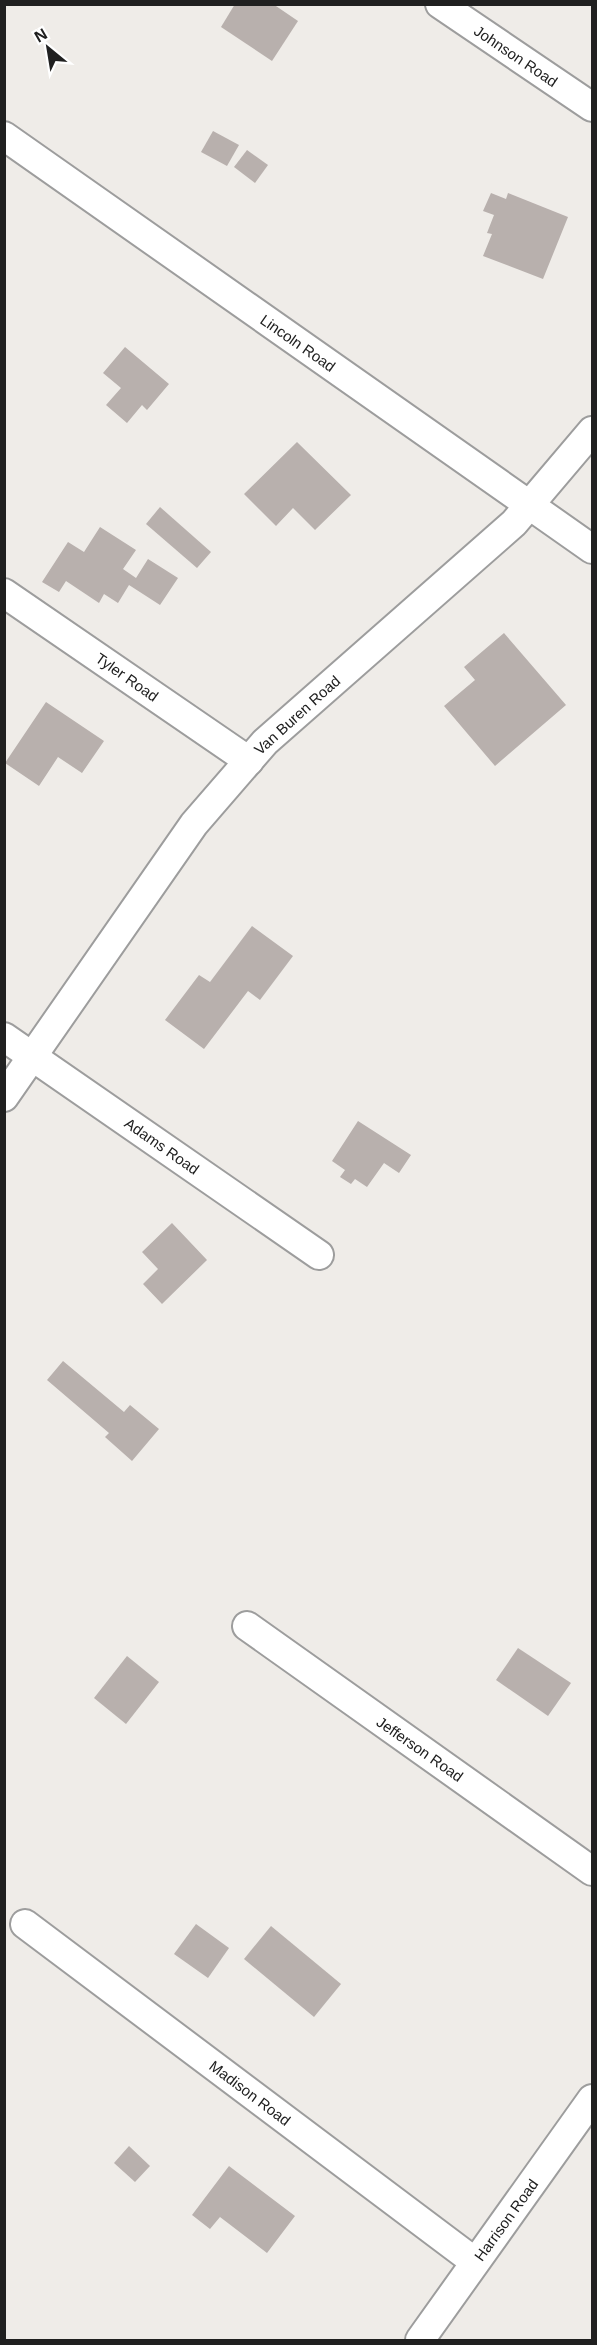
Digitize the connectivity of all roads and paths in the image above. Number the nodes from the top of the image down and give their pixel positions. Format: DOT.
graph roads {
  1 [pos="440,4"];
  2 [pos="592,107"];
  3 [pos="4,136"];
  4 [pos="592,432"];
  5 [pos="529,505"];
  6 [pos="592,549"];
  7 [pos="4,593"];
  8 [pos="249,761"];
  9 [pos="4,1037"];
  10 [pos="33,1056"];
  11 [pos="4,1097"];
  12 [pos="319,1255"];
  13 [pos="247,1626"];
  14 [pos="592,1871"];
  15 [pos="24,1924"];
  16 [pos="592,2099"];
  17 [pos="475,2262"];
  18 [pos="420,2340"];
  1 -- 2 [label="street, Johnson Road"];
  3 -- 5 [label="street, Lincoln Road"];
  4 -- 5 [label="street, Van Buren Road"];
  5 -- 6 [label="street, Lincoln Road"];
  5 -- 8 [label="street, Van Buren Road"];
  7 -- 8 [label="street, Tyler Road"];
  8 -- 10 [label="street, Van Buren Road"];
  9 -- 10 [label="street, Adams Road"];
  10 -- 11 [label="street, Van Buren Road"];
  10 -- 12 [label="street, Adams Road"];
  13 -- 14 [label="street, Jefferson Road"];
  15 -- 17 [label="street, Madison Road"];
  16 -- 17 [label="street, Harrison Road"];
  17 -- 18 [label="street, Harrison Road"];
}
